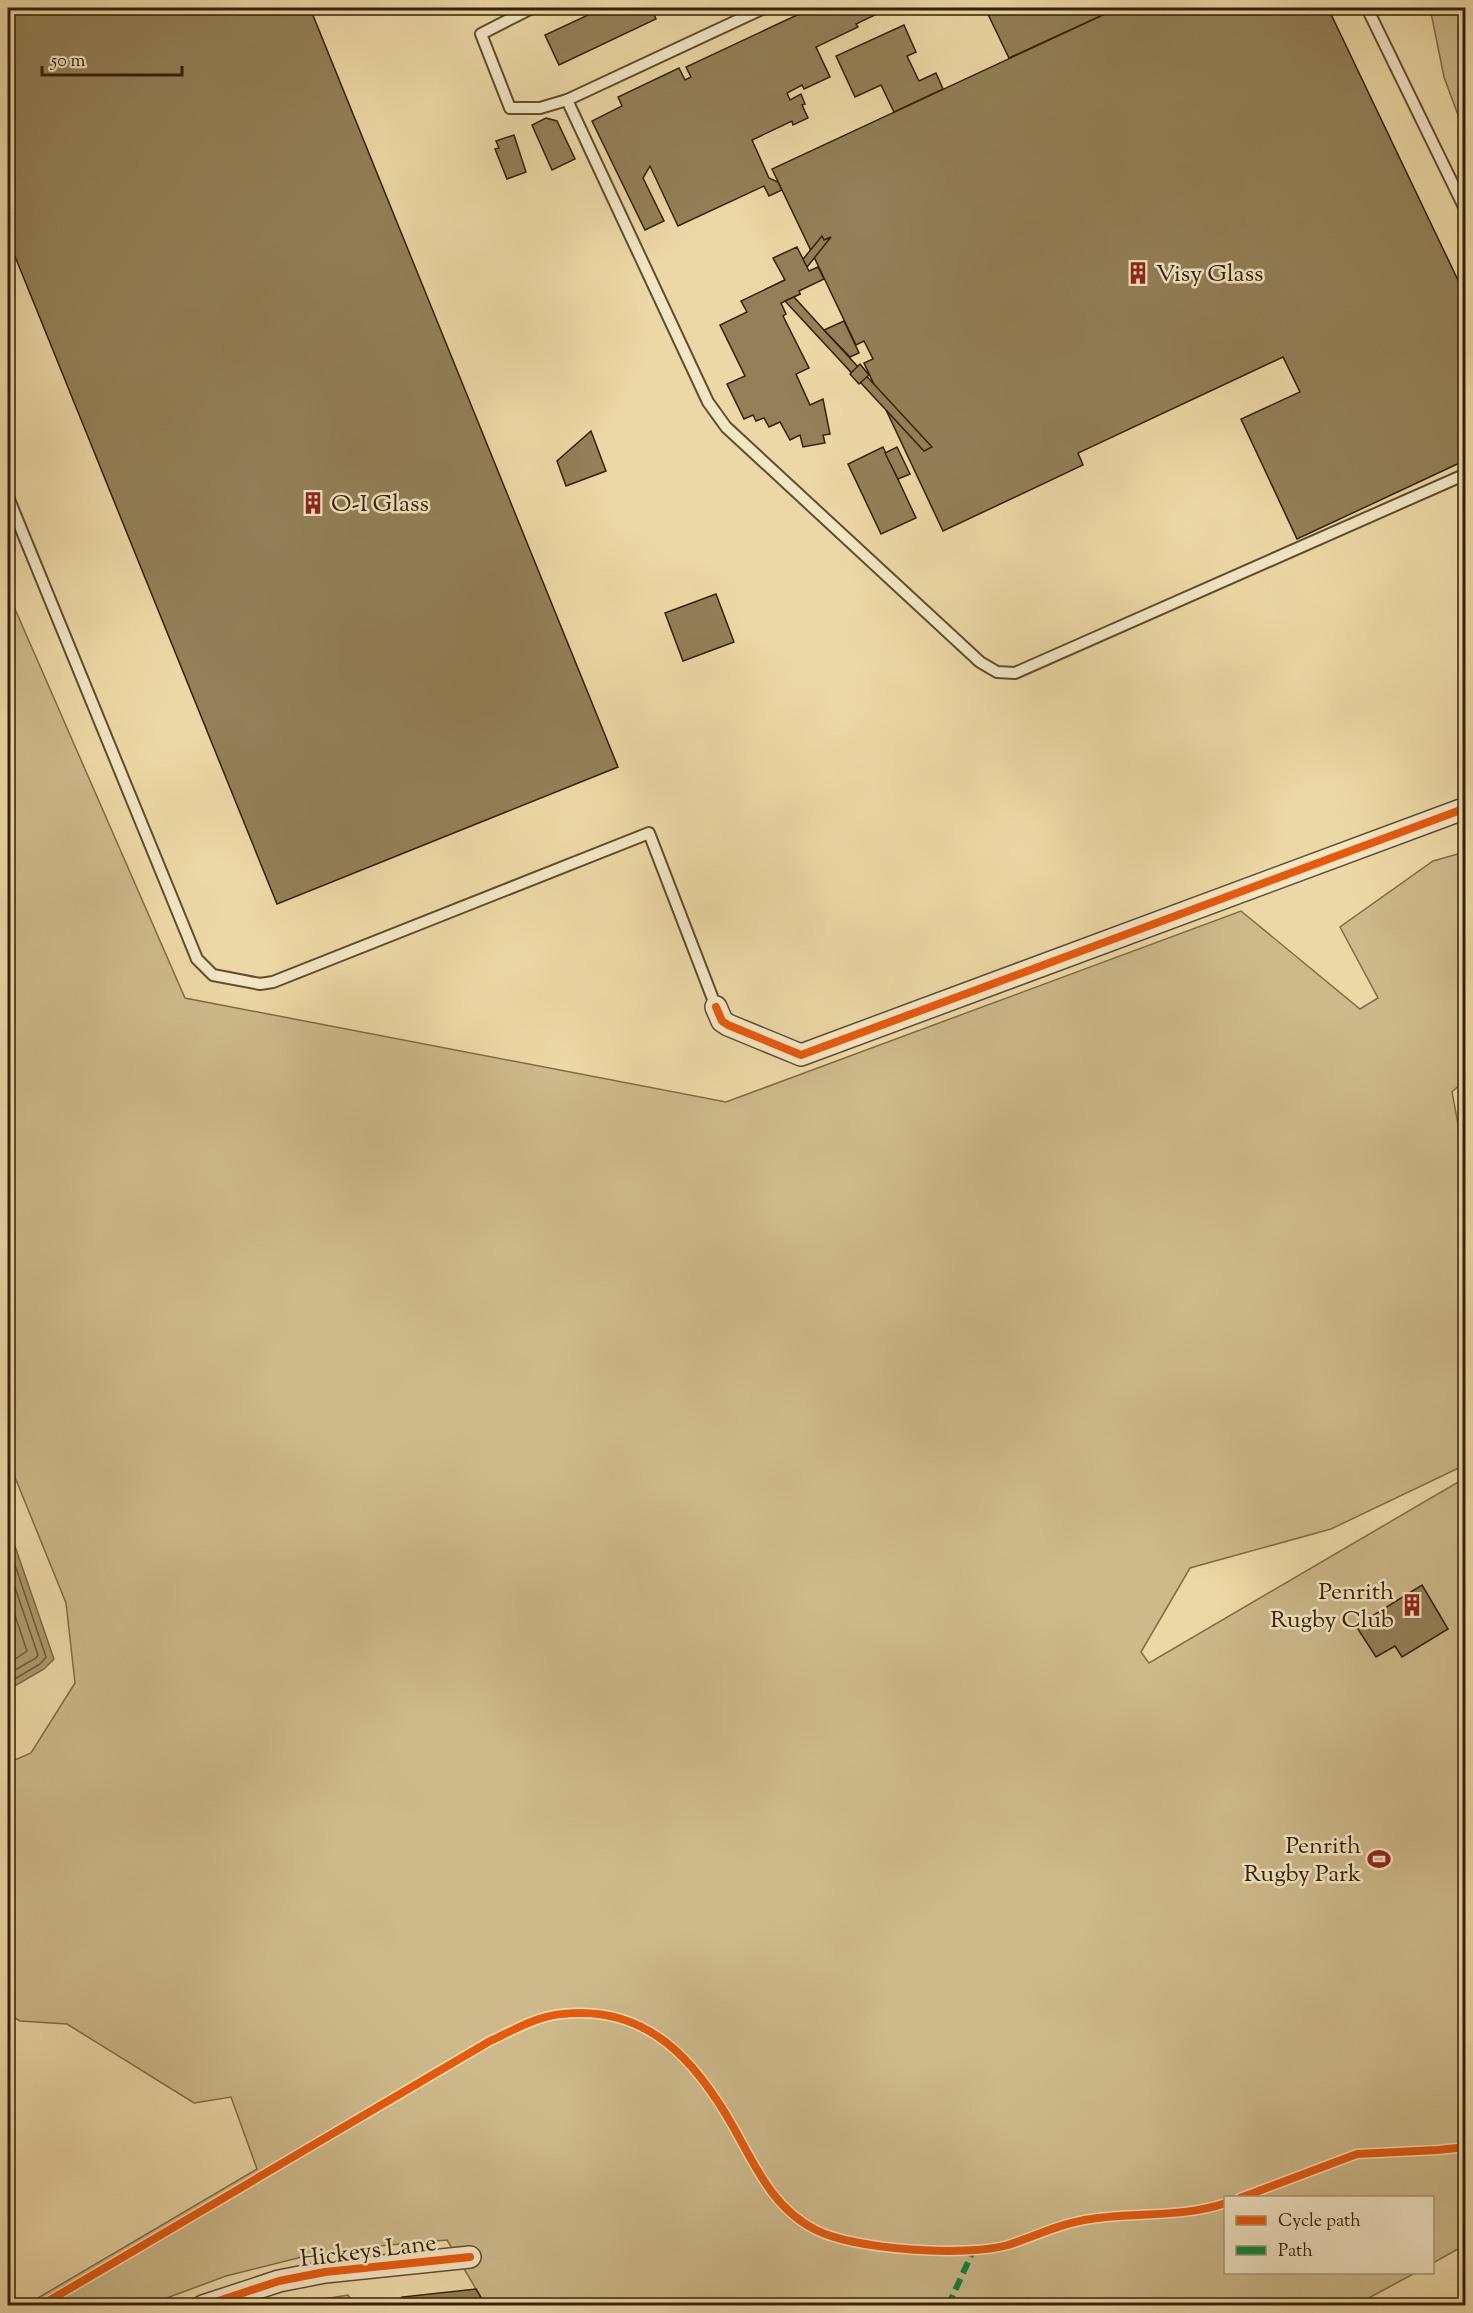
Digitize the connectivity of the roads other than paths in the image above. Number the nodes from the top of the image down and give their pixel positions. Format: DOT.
graph roads {
  1 [pos="532,8"];
  2 [pos="764,8"];
  3 [pos="1367,8"];
  4 [pos="567,100"];
  5 [pos="1466,211"];
  6 [pos="1466,474"];
  7 [pos="8,497"];
  8 [pos="1466,808"];
  9 [pos="716,1007"];
  10 [pos="470,2257"];
  11 [pos="203,2306"];
  1 -- 4 [label="lane"];
  2 -- 4 [label="lane"];
  3 -- 5 [label="lane"];
  4 -- 6 [label="lane"];
  7 -- 9 [label="lane"];
  8 -- 9 [label="street"];
  10 -- 11 [label="street, Hickeys Lane"];
}
